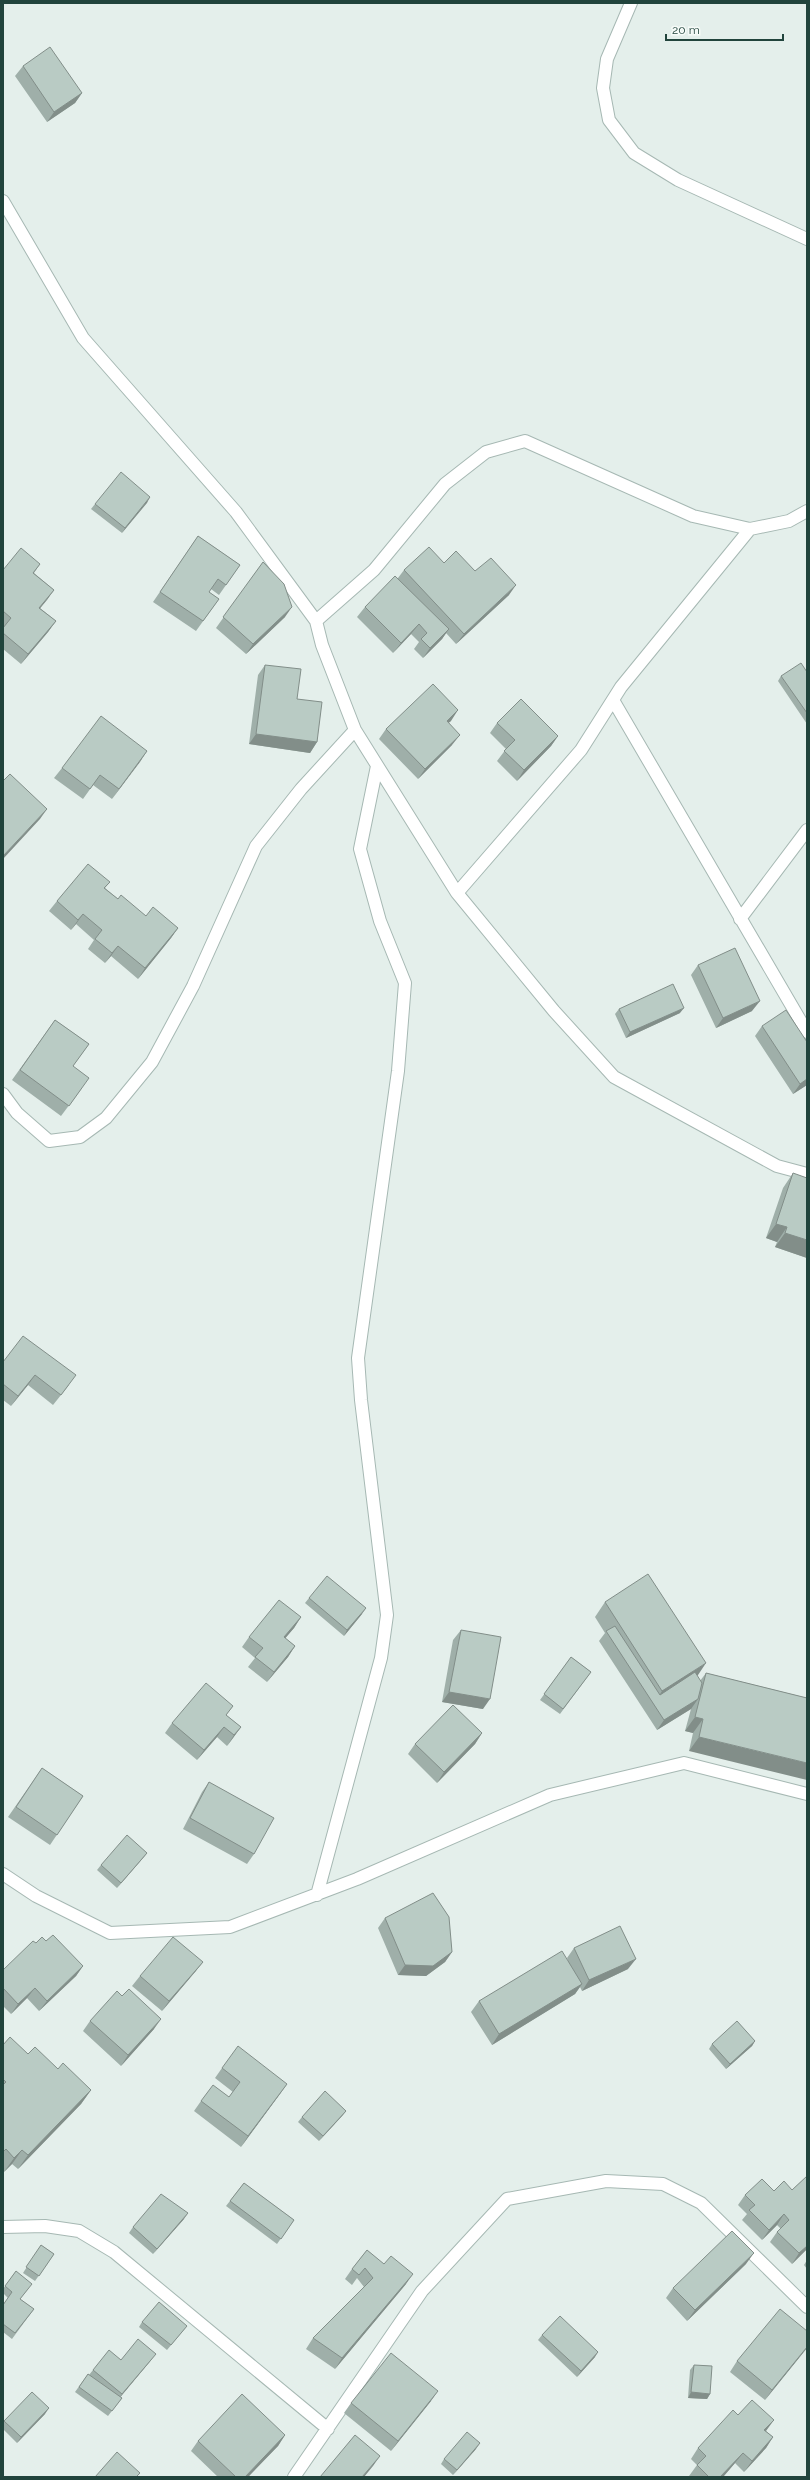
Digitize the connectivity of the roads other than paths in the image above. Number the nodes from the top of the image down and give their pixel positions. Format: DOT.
graph roads {
  1 [pos="630,3"];
  2 [pos="3,202"];
  3 [pos="807,240"];
  4 [pos="807,511"];
  5 [pos="750,529"];
  6 [pos="316,622"];
  7 [pos="612,700"];
  8 [pos="355,730"];
  9 [pos="377,766"];
  10 [pos="807,830"];
  11 [pos="457,893"];
  12 [pos="740,919"];
  13 [pos="807,1032"];
  14 [pos="3,1094"];
  15 [pos="807,1174"];
  16 [pos="807,1794"];
  17 [pos="3,1874"];
  18 [pos="317,1895"];
  19 [pos="3,2227"];
  20 [pos="807,2307"];
  21 [pos="328,2429"];
  22 [pos="294,2477"];
  1 -- 3 [label="street"];
  2 -- 6 [label="street"];
  4 -- 5 [label="street"];
  5 -- 6 [label="street"];
  5 -- 7 [label="street"];
  6 -- 8 [label="street"];
  7 -- 11 [label="street"];
  7 -- 12 [label="street"];
  8 -- 9 [label="street"];
  8 -- 14 [label="street"];
  9 -- 11 [label="street"];
  9 -- 18 [label="street"];
  10 -- 12 [label="street"];
  11 -- 15 [label="street"];
  12 -- 13 [label="street"];
  16 -- 18 [label="street"];
  17 -- 18 [label="street"];
  19 -- 21 [label="street"];
  20 -- 21 [label="street"];
  21 -- 22 [label="street"];
}
